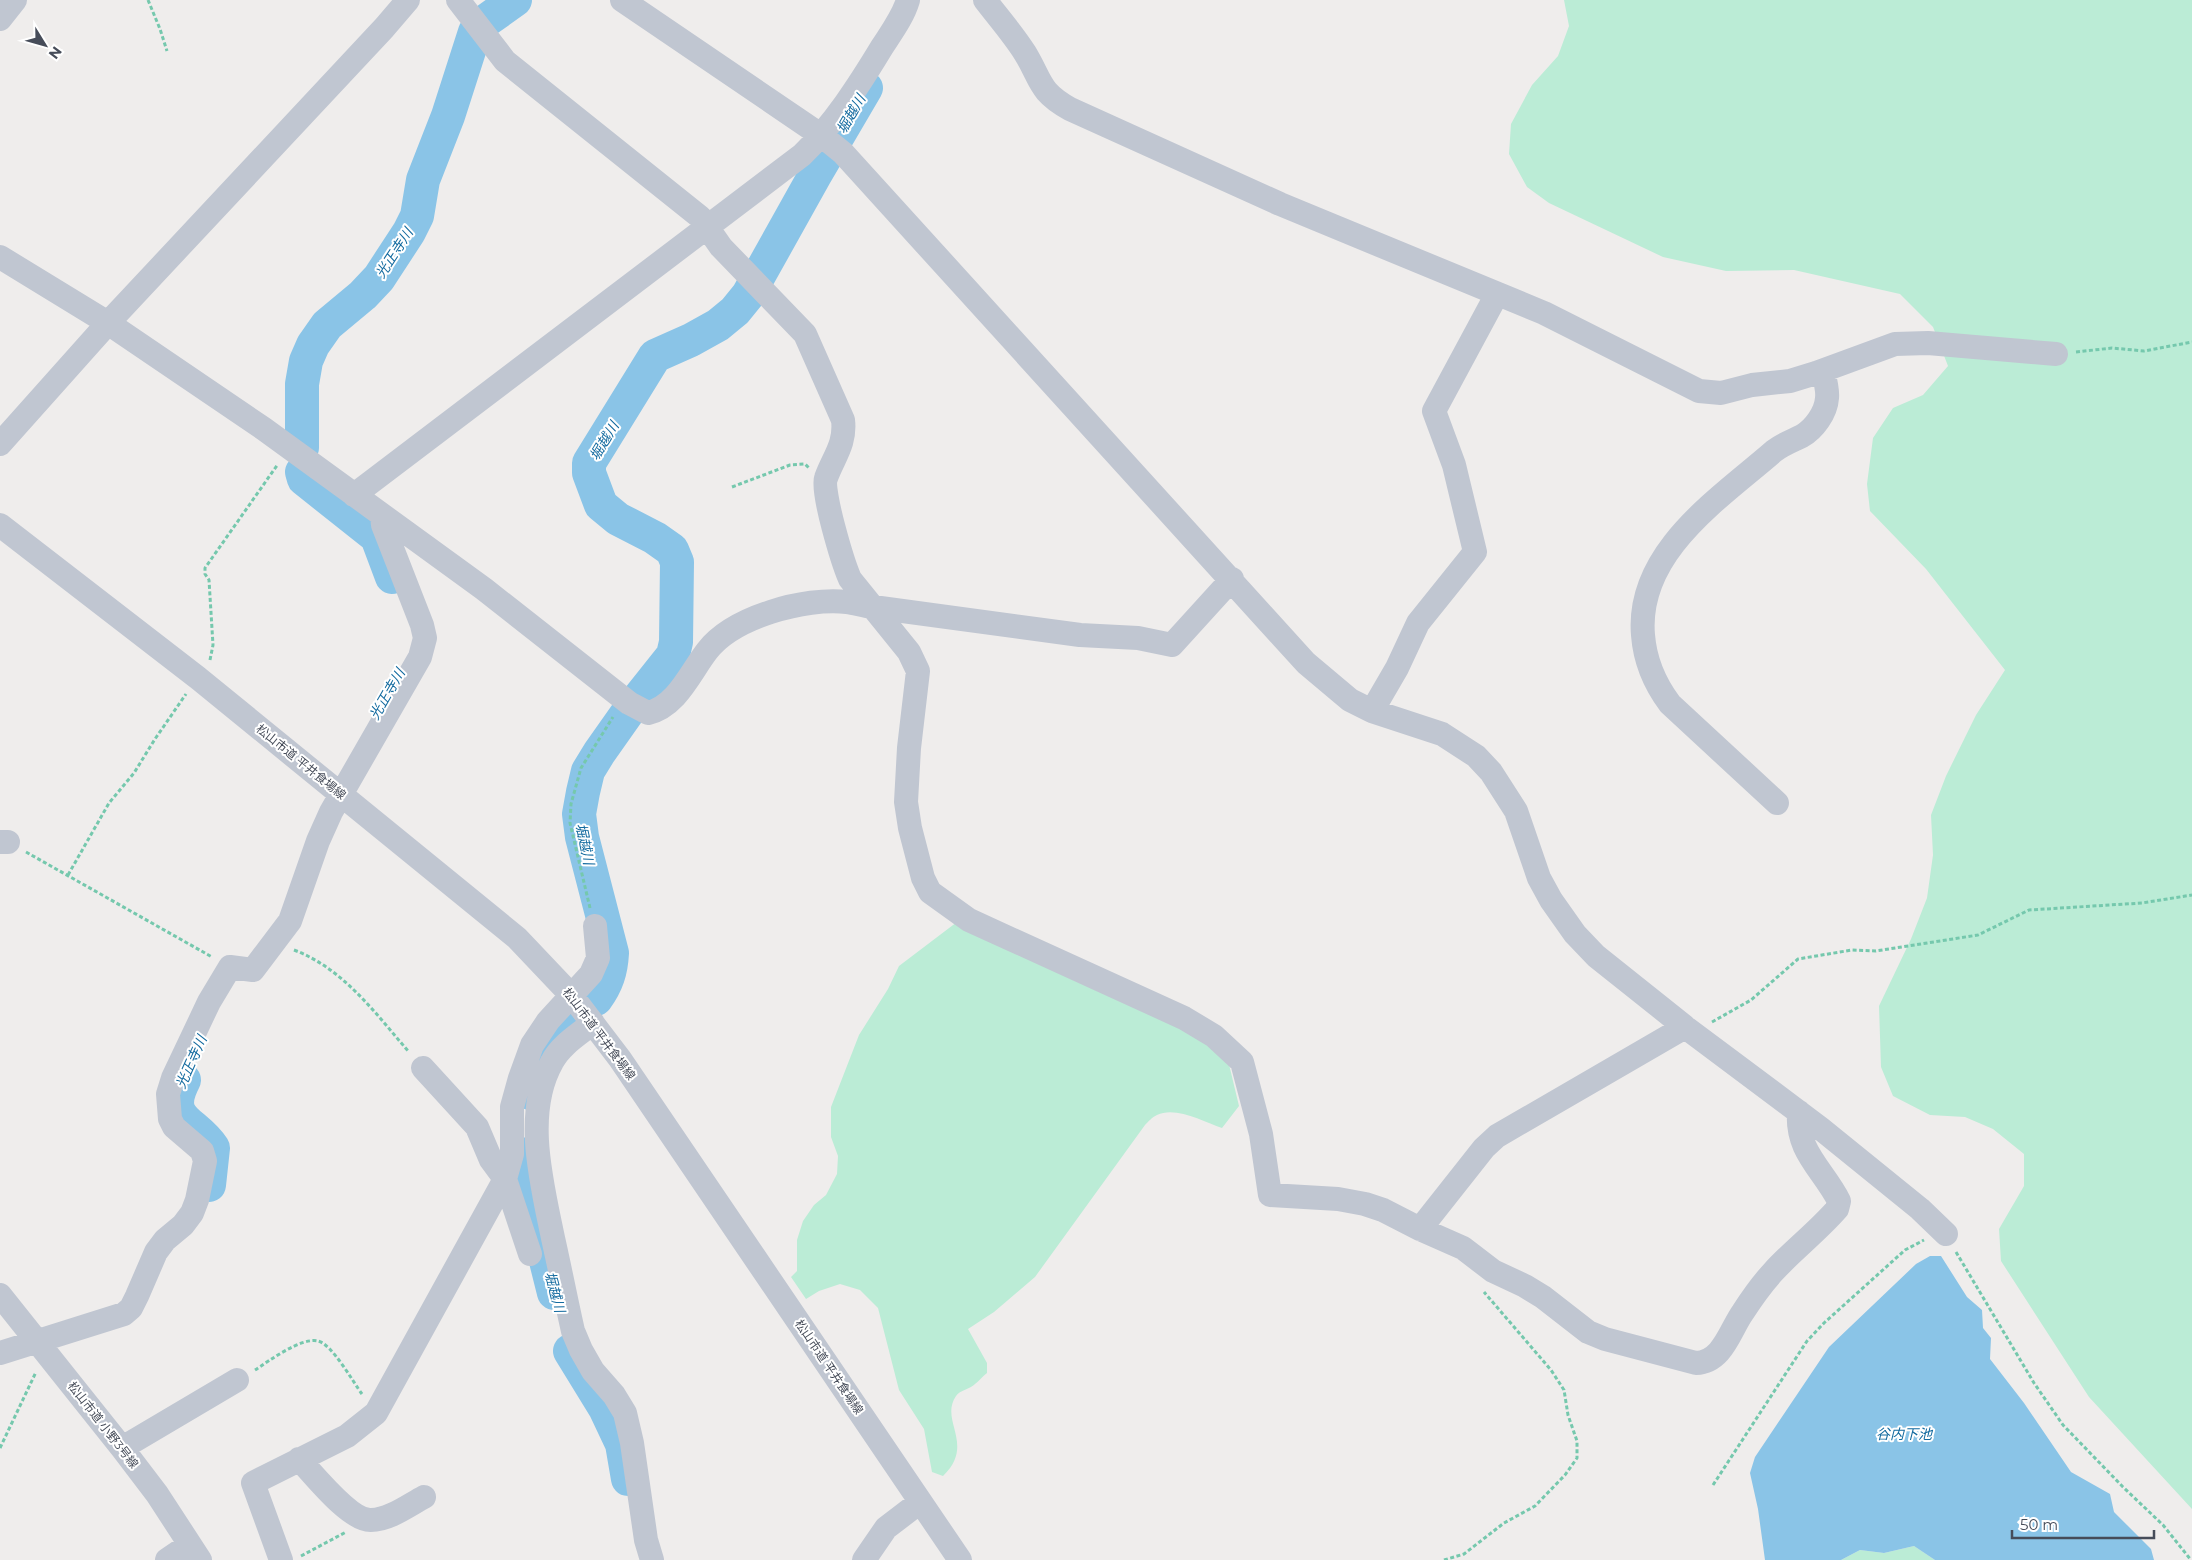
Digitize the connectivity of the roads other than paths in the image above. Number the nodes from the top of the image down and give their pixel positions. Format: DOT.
graph roads {
  1 [pos="15,0"];
  2 [pos="408,0"];
  3 [pos="458,0"];
  4 [pos="622,0"];
  5 [pos="908,0"];
  6 [pos="985,0"];
  7 [pos="0,19"];
  8 [pos="831,143"];
  9 [pos="708,228"];
  10 [pos="0,257"];
  11 [pos="1497,294"];
  12 [pos="108,323"];
  13 [pos="2056,354"];
  14 [pos="1823,371"];
  15 [pos="0,444"];
  16 [pos="354,495"];
  17 [pos="382,516"];
  18 [pos="0,525"];
  19 [pos="1232,579"];
  20 [pos="873,608"];
  21 [pos="1372,711"];
  22 [pos="341,795"];
  23 [pos="1777,803"];
  24 [pos="594,926"];
  25 [pos="572,996"];
  26 [pos="593,1023"];
  27 [pos="1689,1030"];
  28 [pos="423,1068"];
  29 [pos="1799,1112"];
  30 [pos="505,1179"];
  31 [pos="530,1199"];
  32 [pos="1420,1229"];
  33 [pos="1946,1234"];
  34 [pos="530,1254"];
  35 [pos="0,1295"];
  36 [pos="42,1346"];
  37 [pos="0,1353"];
  38 [pos="237,1380"];
  39 [pos="122,1448"];
  40 [pos="299,1459"];
  41 [pos="424,1497"];
  42 [pos="920,1502"];
  43 [pos="194,1552"];
  44 [pos="167,1560"];
  45 [pos="280,1560"];
  46 [pos="652,1560"];
  47 [pos="864,1560"];
  48 [pos="960,1560"];
  1 -- 7 [label="street"];
  2 -- 12 [label="street"];
  3 -- 9 [label="street"];
  4 -- 8 [label="street"];
  5 -- 8 [label="street"];
  6 -- 11 [label="street"];
  8 -- 9 [label="street"];
  8 -- 19 [label="street"];
  9 -- 16 [label="street"];
  9 -- 20 [label="street"];
  10 -- 12 [label="street"];
  11 -- 14 [label="street"];
  11 -- 21 [label="street"];
  12 -- 15 [label="street"];
  12 -- 16 [label="street"];
  13 -- 14 [label="street"];
  14 -- 23 [label="street"];
  16 -- 17 [label="street"];
  17 -- 20 [label="street"];
  17 -- 22 [label="street"];
  18 -- 22 [label="street, 松山市道 平井食場線"];
  19 -- 20 [label="street"];
  19 -- 21 [label="street"];
  20 -- 32 [label="street"];
  21 -- 27 [label="street"];
  22 -- 25 [label="street, 松山市道 平井食場線"];
  22 -- 36 [label="street"];
  24 -- 25 [label="street"];
  25 -- 26 [label="street, 松山市道 平井食場線"];
  25 -- 30 [label="street"];
  26 -- 31 [label="street"];
  26 -- 42 [label="street, 松山市道 平井食場線"];
  27 -- 29 [label="street"];
  27 -- 32 [label="street"];
  28 -- 30 [label="street"];
  29 -- 32 [label="street"];
  29 -- 33 [label="street"];
  30 -- 31 [label="street"];
  30 -- 40 [label="street"];
  31 -- 34 [label="street"];
  31 -- 46 [label="street"];
  35 -- 36 [label="street, 松山市道 小野3号線"];
  36 -- 37 [label="street"];
  36 -- 39 [label="street, 松山市道 小野3号線"];
  38 -- 39 [label="street"];
  39 -- 43 [label="street, 松山市道 小野3号線"];
  40 -- 41 [label="street"];
  40 -- 45 [label="street"];
  42 -- 47 [label="street"];
  42 -- 48 [label="street, 松山市道 平井食場線"];
  43 -- 44 [label="street"];
}
